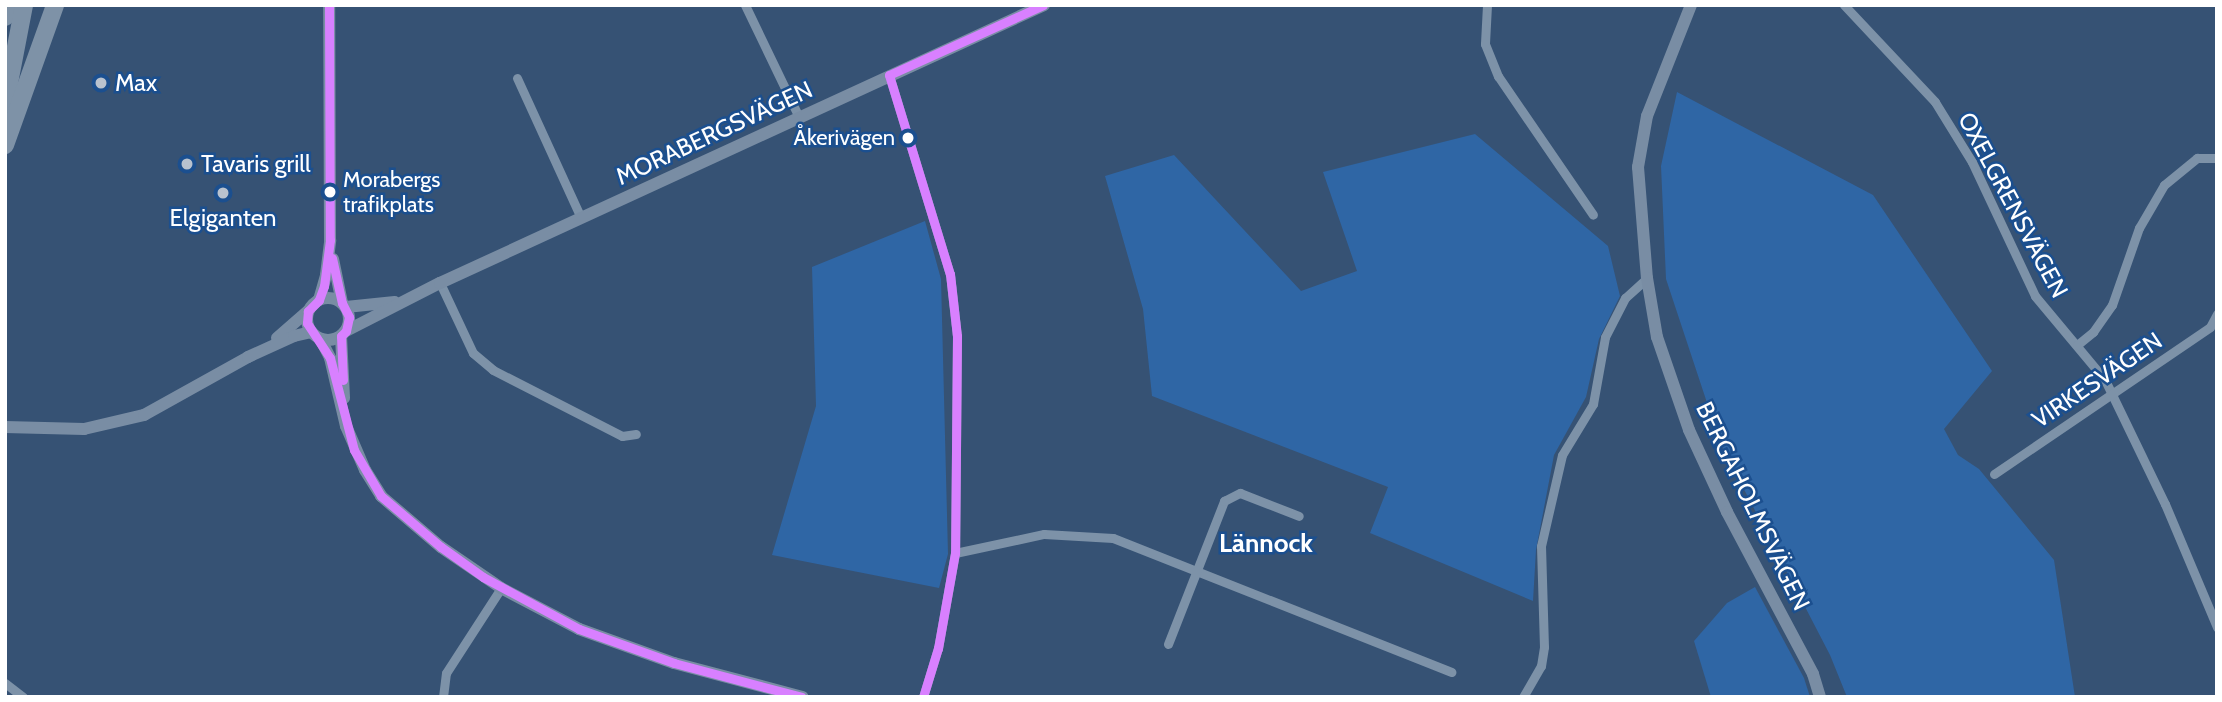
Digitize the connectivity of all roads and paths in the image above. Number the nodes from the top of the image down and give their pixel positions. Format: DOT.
graph roads {
  1 [pos="7,5"];
  2 [pos="24,5"];
  3 [pos="55,5"];
  4 [pos="328,5"];
  5 [pos="745,5"];
  6 [pos="1044,5"];
  7 [pos="1488,5"];
  8 [pos="1692,5"];
  9 [pos="1844,5"];
  10 [pos="5,17"];
  11 [pos="889,75"];
  12 [pos="517,78"];
  13 [pos="5,104"];
  14 [pos="799,117"];
  15 [pos="5,145"];
  16 [pos="2217,158"];
  17 [pos="1593,215"];
  18 [pos="581,218"];
  19 [pos="330,240"];
  20 [pos="1647,278"];
  21 [pos="440,283"];
  22 [pos="319,300"];
  23 [pos="402,301"];
  24 [pos="344,305"];
  25 [pos="308,311"];
  26 [pos="2217,314"];
  27 [pos="343,334"];
  28 [pos="316,336"];
  29 [pos="2077,345"];
  30 [pos="248,357"];
  31 [pos="2112,393"];
  32 [pos="346,426"];
  33 [pos="5,427"];
  34 [pos="636,434"];
  35 [pos="1994,474"];
  36 [pos="1299,516"];
  37 [pos="955,553"];
  38 [pos="1196,569"];
  39 [pos="501,588"];
  40 [pos="2217,627"];
  41 [pos="1168,644"];
  42 [pos="1451,672"];
  43 [pos="5,683"];
  44 [pos="771,693"];
  45 [pos="23,697"];
  46 [pos="443,697"];
  47 [pos="803,697"];
  48 [pos="923,697"];
  49 [pos="1523,697"];
  50 [pos="1820,697"];
  1 -- 10 [label="highway"];
  2 -- 13 [label="highway"];
  3 -- 15 [label="highway"];
  4 -- 19 [label="street"];
  5 -- 14 [label="street"];
  6 -- 11 [label="street, MORABERGSVÄGEN"];
  7 -- 17 [label="street"];
  8 -- 20 [label="street, BERGAHOLMSVÄGEN"];
  9 -- 29 [label="street, OXELGRENSVÄGEN"];
  11 -- 14 [label="street, MORABERGSVÄGEN"];
  11 -- 37 [label="street"];
  12 -- 18 [label="street"];
  14 -- 18 [label="street, MORABERGSVÄGEN"];
  16 -- 29 [label="street"];
  18 -- 21 [label="street, MORABERGSVÄGEN"];
  19 -- 22 [label="street"];
  19 -- 24 [label="street"];
  20 -- 49 [label="street"];
  20 -- 50 [label="street, BERGAHOLMSVÄGEN"];
  21 -- 23 [label="street, MORABERGSVÄGEN"];
  21 -- 34 [label="street"];
  22 -- 24 [label="street"];
  22 -- 25 [label="street"];
  23 -- 24 [label="street, MORABERGSVÄGEN"];
  23 -- 27 [label="street, MORABERGSVÄGEN"];
  24 -- 27 [label="street"];
  25 -- 28 [label="street"];
  25 -- 30 [label="street"];
  26 -- 31 [label="street, VIRKESVÄGEN"];
  27 -- 28 [label="street"];
  27 -- 32 [label="street"];
  28 -- 30 [label="street"];
  28 -- 32 [label="street"];
  29 -- 31 [label="street, OXELGRENSVÄGEN"];
  30 -- 33 [label="street"];
  31 -- 35 [label="street, VIRKESVÄGEN"];
  31 -- 40 [label="street, OXELGRENSVÄGEN"];
  32 -- 39 [label="street"];
  36 -- 38 [label="street"];
  37 -- 38 [label="street"];
  37 -- 48 [label="street"];
  38 -- 41 [label="street"];
  38 -- 42 [label="street"];
  39 -- 44 [label="street"];
  39 -- 46 [label="street"];
  43 -- 45 [label="street"];
  44 -- 47 [label="street"];
}
